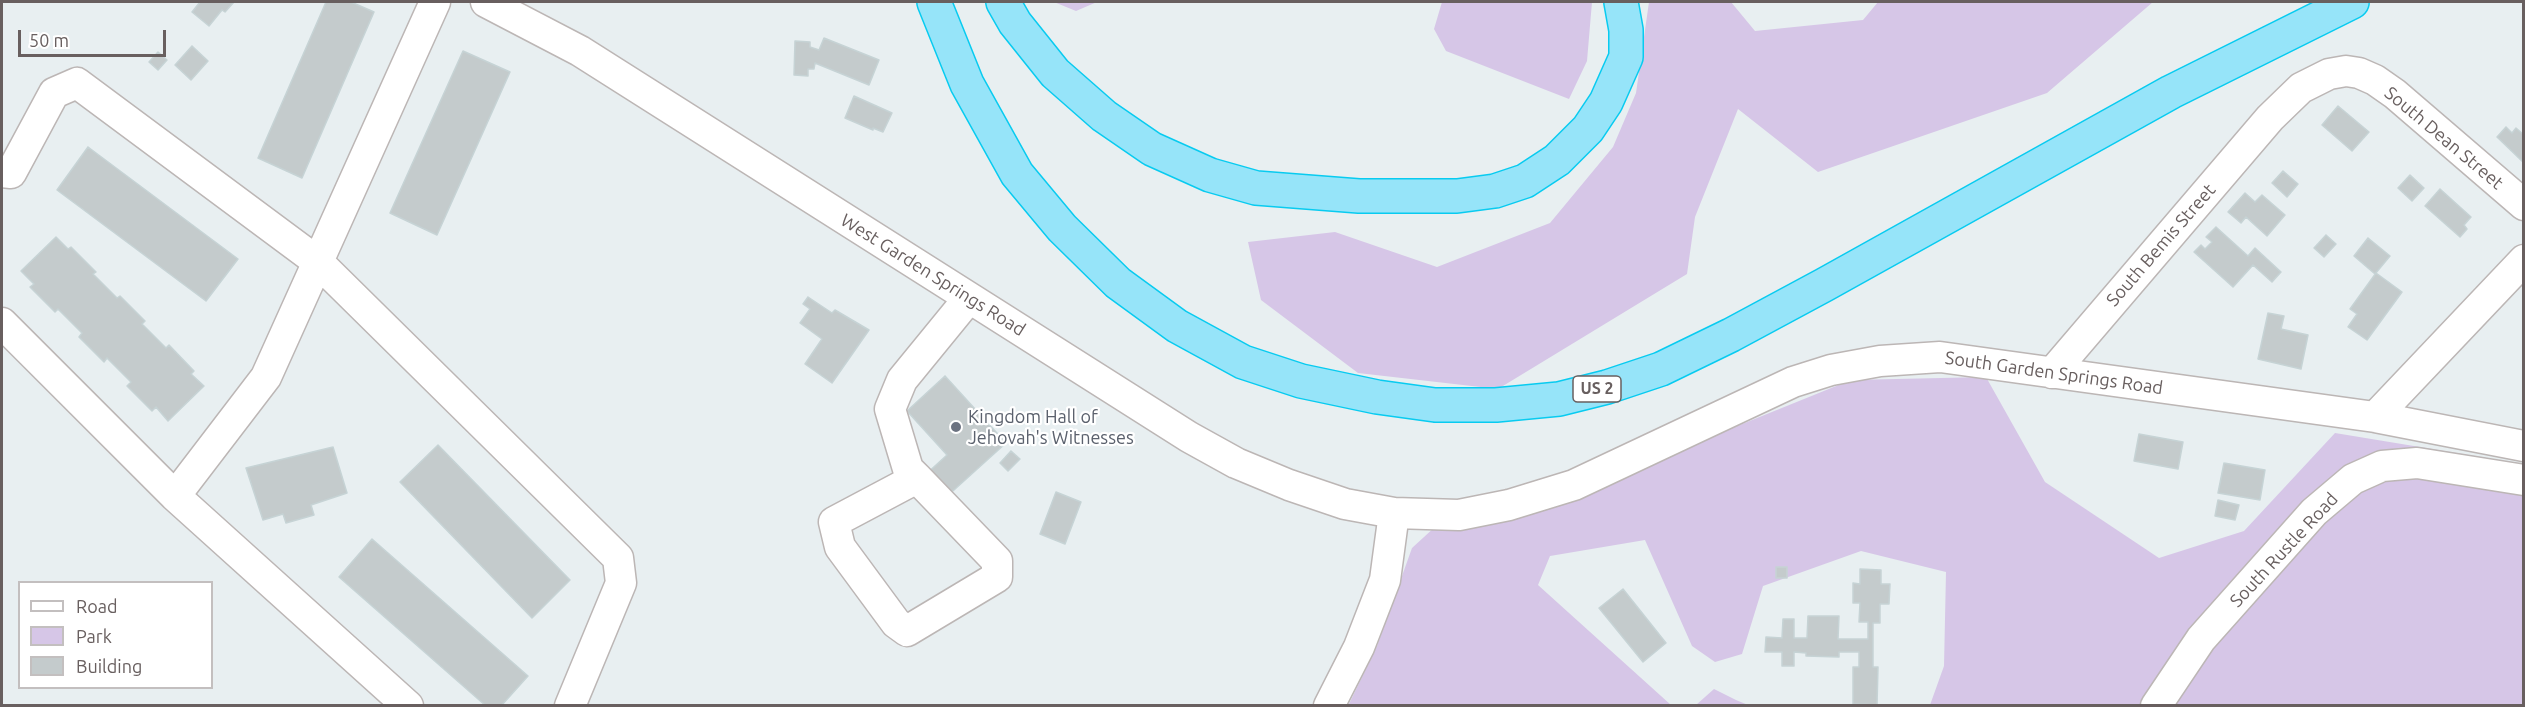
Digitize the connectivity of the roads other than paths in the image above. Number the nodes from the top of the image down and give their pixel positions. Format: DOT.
graph roads {
  1 [pos="435,2"];
  2 [pos="486,2"];
  3 [pos="934,2"];
  4 [pos="1003,2"];
  5 [pos="1621,2"];
  6 [pos="2352,2"];
  7 [pos="2270,118"];
  8 [pos="5,181"];
  9 [pos="2523,205"];
  10 [pos="2523,260"];
  11 [pos="318,262"];
  12 [pos="969,298"];
  13 [pos="2,323"];
  14 [pos="2052,373"];
  15 [pos="2375,417"];
  16 [pos="2523,446"];
  17 [pos="917,478"];
  18 [pos="2523,480"];
  19 [pos="175,496"];
  20 [pos="1394,513"];
  21 [pos="408,705"];
  22 [pos="570,705"];
  23 [pos="1329,705"];
  24 [pos="2156,705"];
  1 -- 11 [label="street"];
  2 -- 12 [label="street, West Garden Springs Road"];
  3 -- 6 [label="highway, US 2"];
  4 -- 5 [label="highway"];
  7 -- 9 [label="street, South Dean Street"];
  7 -- 14 [label="street, South Bemis Street"];
  8 -- 11 [label="street"];
  10 -- 15 [label="street"];
  11 -- 19 [label="street"];
  11 -- 22 [label="street"];
  12 -- 17 [label="street"];
  12 -- 20 [label="street, West Garden Springs Road"];
  13 -- 19 [label="street"];
  14 -- 15 [label="street, South Garden Springs Road"];
  14 -- 20 [label="street, South Garden Springs Road"];
  15 -- 16 [label="street, South Garden Springs Road"];
  17 -- 17 [label="street"];
  18 -- 24 [label="street, South Rustle Road"];
  19 -- 21 [label="street"];
  20 -- 23 [label="street"];
}
